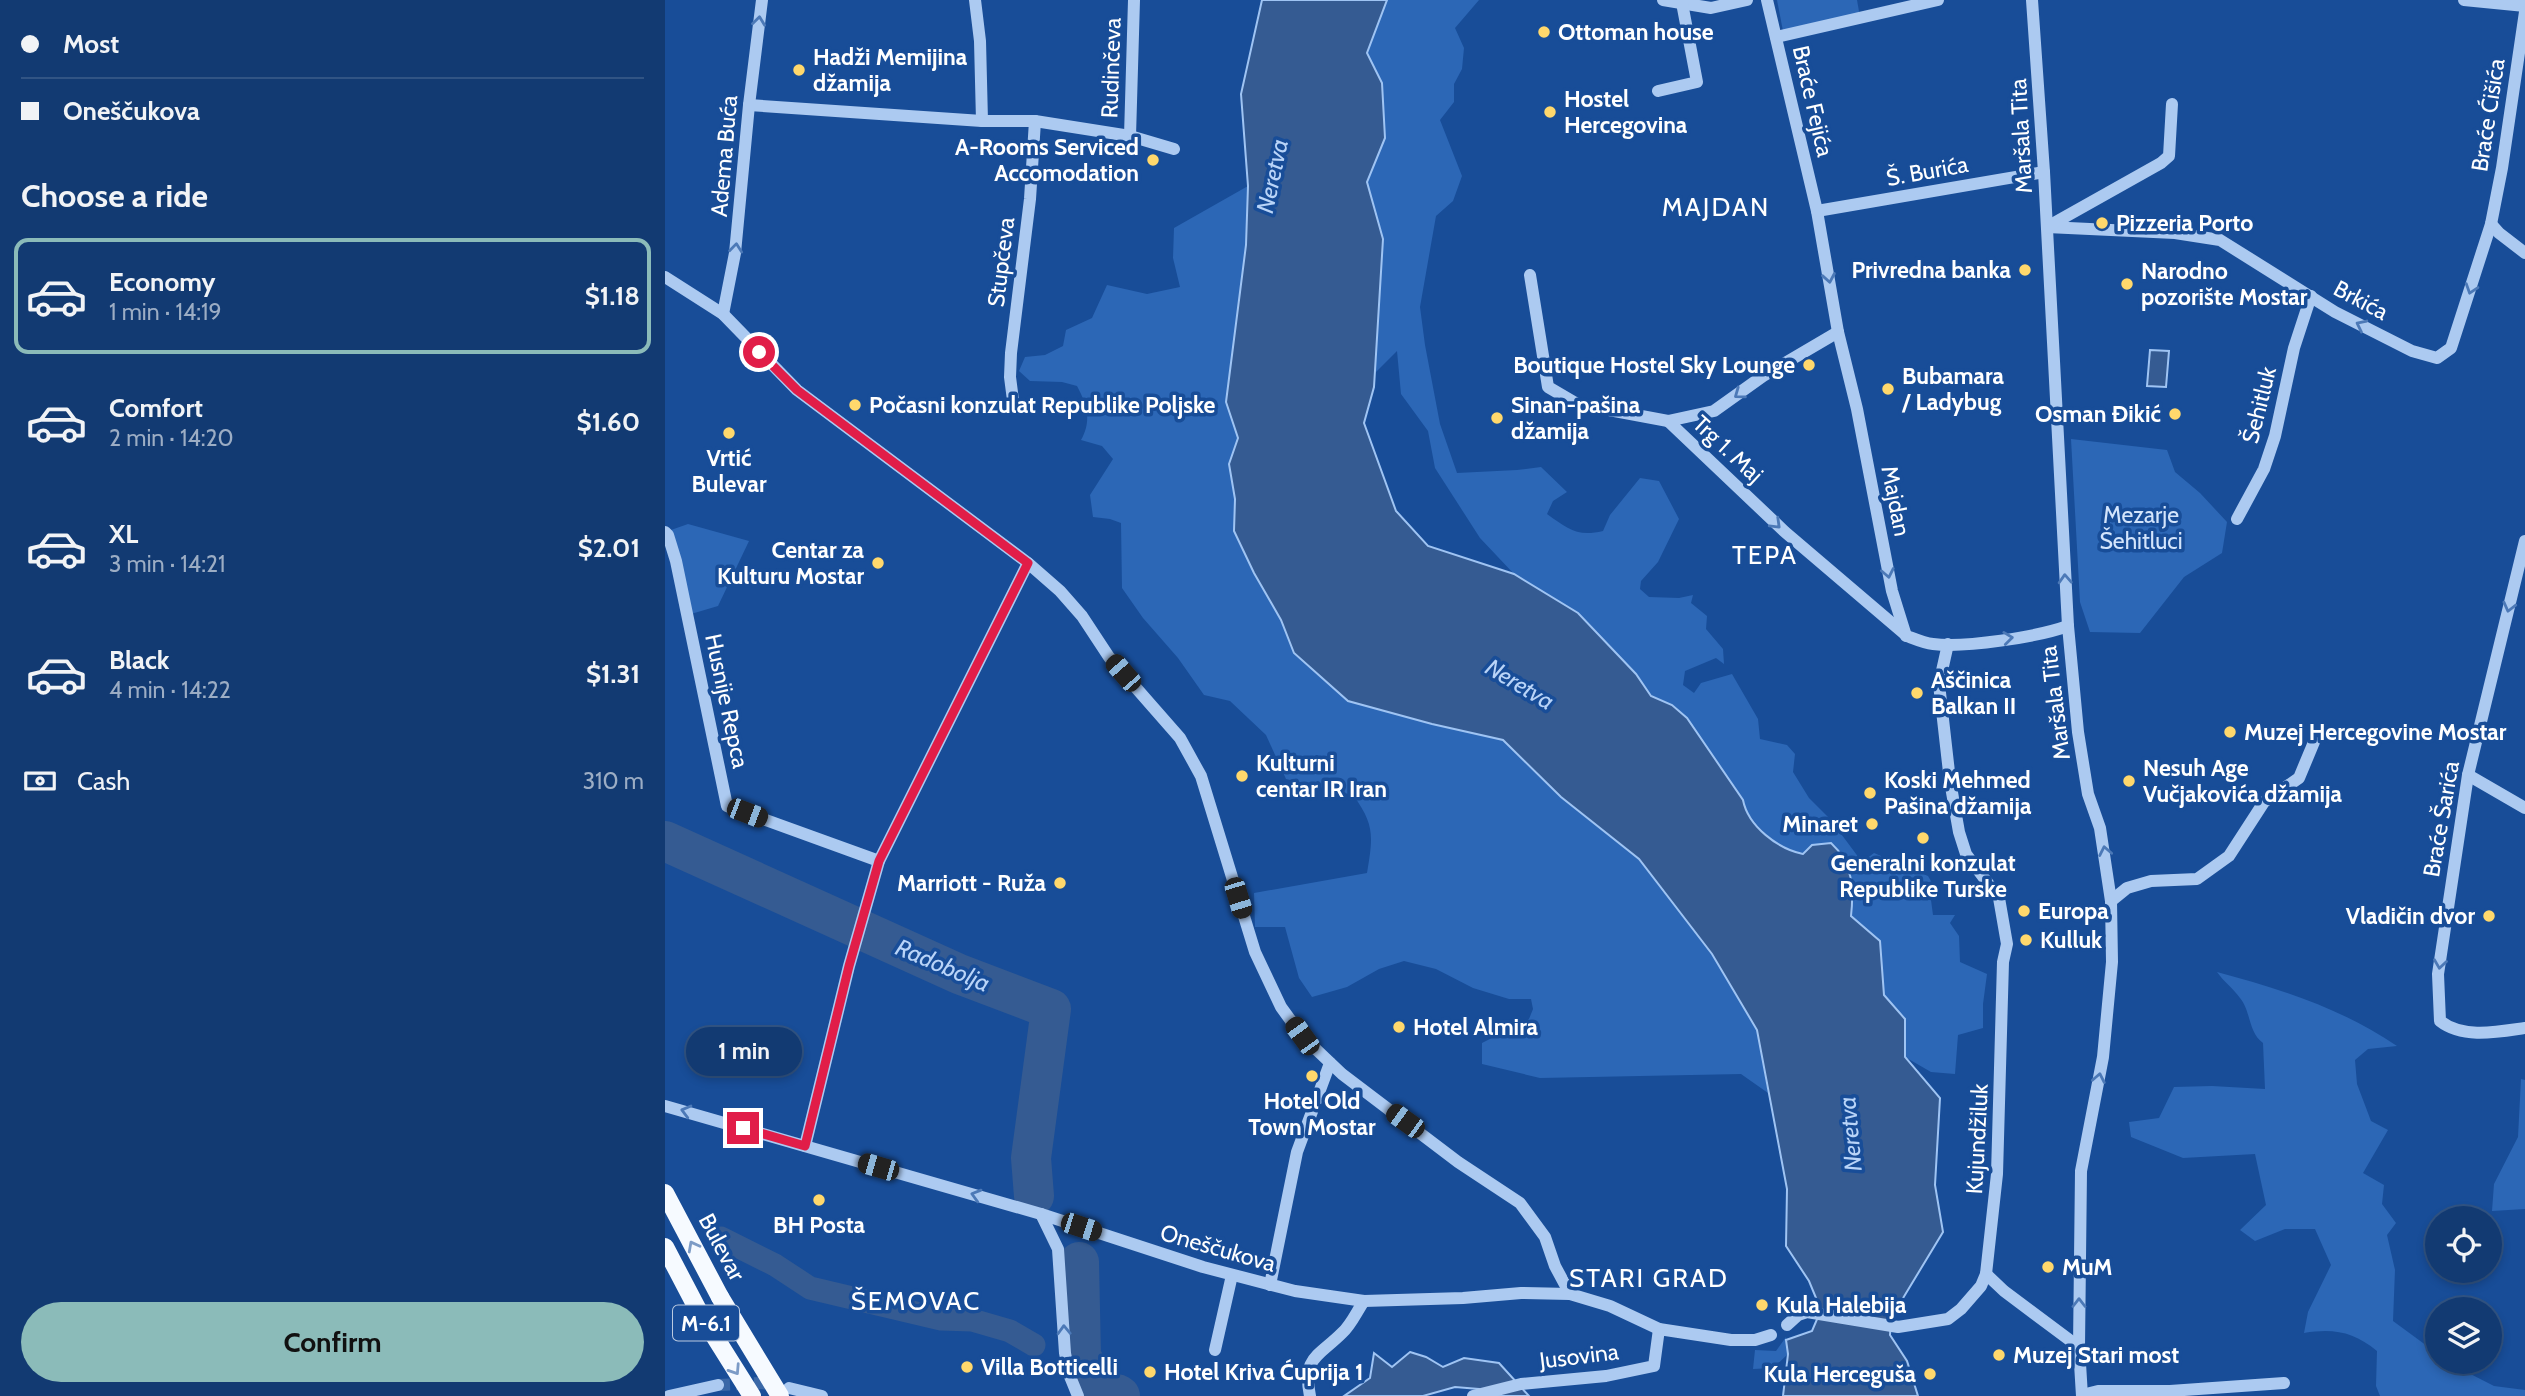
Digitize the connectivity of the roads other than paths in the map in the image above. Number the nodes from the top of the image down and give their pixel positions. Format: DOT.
graph roads {
  1 [pos="762,0"];
  2 [pos="975,0"];
  3 [pos="1135,0"];
  4 [pos="1663,0"];
  5 [pos="1747,0"];
  6 [pos="1767,0"];
  7 [pos="1938,0"];
  8 [pos="2032,0"];
  9 [pos="2464,0"];
  10 [pos="1682,3"];
  11 [pos="2525,6"];
  12 [pos="2525,12"];
  13 [pos="1776,37"];
  14 [pos="1658,91"];
  15 [pos="2172,104"];
  16 [pos="749,105"];
  17 [pos="982,121"];
  18 [pos="1035,121"];
  19 [pos="1130,136"];
  20 [pos="1174,149"];
  21 [pos="2044,172"];
  22 [pos="1817,211"];
  23 [pos="2491,224"];
  24 [pos="2047,227"];
  25 [pos="2525,253"];
  26 [pos="1531,275"];
  27 [pos="665,277"];
  28 [pos="2311,296"];
  29 [pos="723,314"];
  30 [pos="1838,332"];
  31 [pos="1014,408"];
  32 [pos="1668,421"];
  33 [pos="2238,519"];
  34 [pos="665,532"];
  35 [pos="2525,541"];
  36 [pos="1028,563"];
  37 [pos="2068,626"];
  38 [pos="1907,636"];
  39 [pos="1948,644"];
  40 [pos="2314,742"];
  41 [pos="2468,775"];
  42 [pos="2525,808"];
  43 [pos="879,861"];
  44 [pos="2111,901"];
  45 [pos="2525,1028"];
  46 [pos="1331,1063"];
  47 [pos="665,1106"];
  48 [pos="805,1146"];
  49 [pos="665,1194"];
  50 [pos="1041,1214"];
  51 [pos="665,1247"];
  52 [pos="1986,1274"];
  53 [pos="1232,1275"];
  54 [pos="1270,1285"];
  55 [pos="1570,1294"];
  56 [pos="1364,1301"];
  57 [pos="1787,1325"];
  58 [pos="1659,1329"];
  59 [pos="1771,1335"];
  60 [pos="2078,1347"];
  61 [pos="1215,1350"];
  62 [pos="2284,1382"];
  63 [pos="718,1385"];
  64 [pos="785,1392"];
  65 [pos="1309,1395"];
  66 [pos="1476,1395"];
  67 [pos="669,1396"];
  68 [pos="752,1396"];
  69 [pos="822,1396"];
  70 [pos="1078,1396"];
  71 [pos="2082,1396"];
  16 -- 1 [label="street, Adema Buća, one-way"];
  2 -- 17 [label="street"];
  3 -- 19 [label="street, Rudinčeva"];
  4 -- 10 [label="street"];
  5 -- 10 [label="street"];
  6 -- 13 [label="street, Braće Fejića"];
  7 -- 13 [label="street"];
  8 -- 21 [label="street, Maršala Tita"];
  9 -- 11 [label="street"];
  10 -- 14 [label="street"];
  12 -- 23 [label="street, Braće Ćišića"];
  13 -- 22 [label="street, Braće Fejića"];
  15 -- 24 [label="street"];
  16 -- 17 [label="street"];
  29 -- 16 [label="street, Adema Buća, one-way"];
  17 -- 18 [label="street"];
  18 -- 19 [label="street"];
  18 -- 31 [label="street, Stupčeva"];
  19 -- 20 [label="street"];
  21 -- 22 [label="street, Š. Burića"];
  21 -- 24 [label="street, Maršala Tita"];
  22 -- 30 [label="street, Majdan, one-way"];
  23 -- 25 [label="street"];
  23 -- 28 [label="street, Brkića, one-way"];
  24 -- 28 [label="street, Brkića"];
  37 -- 24 [label="street, Maršala Tita, one-way"];
  26 -- 32 [label="street"];
  27 -- 29 [label="street"];
  28 -- 33 [label="street, Šehitluk"];
  29 -- 36 [label="street"];
  30 -- 32 [label="street, Trg 1. Maj, one-way"];
  30 -- 38 [label="street, Majdan, one-way"];
  32 -- 38 [label="street, Trg 1. Maj, one-way"];
  34 -- 43 [label="street, Husnije Repca"];
  35 -- 41 [label="street, Braće Šarića, one-way"];
  36 -- 43 [label="street"];
  36 -- 46 [label="street"];
  39 -- 37 [label="street, one-way"];
  44 -- 37 [label="street, Maršala Tita, one-way"];
  38 -- 39 [label="street"];
  39 -- 52 [label="street, Kujundžiluk"];
  40 -- 44 [label="street"];
  41 -- 42 [label="street"];
  41 -- 45 [label="street, Braće Šarića, one-way"];
  43 -- 48 [label="street"];
  60 -- 44 [label="street, Maršala Tita, one-way"];
  46 -- 54 [label="street"];
  46 -- 55 [label="street"];
  48 -- 47 [label="street, Oneščukova, one-way"];
  50 -- 48 [label="street, Oneščukova, one-way"];
  64 -- 49 [label="main road, Bulevar / M-6.1, one-way, bridge"];
  50 -- 53 [label="street, Oneščukova"];
  70 -- 50 [label="street, one-way"];
  51 -- 68 [label="main road, M-6.1, one-way, bridge"];
  52 -- 57 [label="street, Kujundžiluk"];
  52 -- 60 [label="street"];
  53 -- 54 [label="street, Oneščukova"];
  53 -- 61 [label="street"];
  54 -- 56 [label="street, Oneščukova"];
  55 -- 56 [label="street, Oneščukova"];
  55 -- 58 [label="street, Oneščukova"];
  56 -- 65 [label="street"];
  58 -- 59 [label="street, Oneščukova"];
  58 -- 66 [label="street, Jusovina"];
  60 -- 71 [label="street, Maršala Tita"];
  62 -- 71 [label="street"];
  63 -- 67 [label="street"];
  64 -- 69 [label="street"];
}
